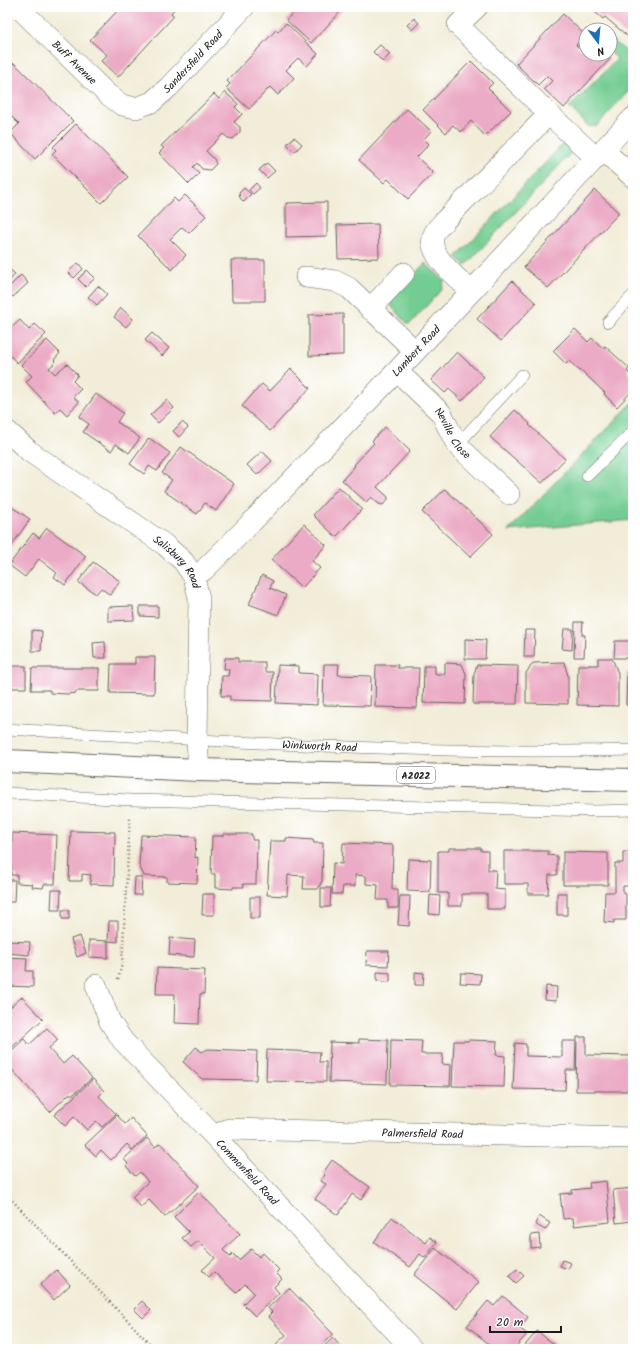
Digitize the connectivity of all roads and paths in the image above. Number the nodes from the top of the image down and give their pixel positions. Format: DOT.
graph roads {
  1 [pos="18,7"];
  2 [pos="244,7"];
  3 [pos="477,7"];
  4 [pos="136,108"];
  5 [pos="549,114"];
  6 [pos="633,118"];
  7 [pos="599,154"];
  8 [pos="633,177"];
  9 [pos="404,273"];
  10 [pos="306,277"];
  11 [pos="470,291"];
  12 [pos="633,295"];
  13 [pos="370,309"];
  14 [pos="608,322"];
  15 [pos="415,351"];
  16 [pos="397,371"];
  17 [pos="522,375"];
  18 [pos="7,431"];
  19 [pos="633,431"];
  20 [pos="458,445"];
  21 [pos="587,476"];
  22 [pos="509,494"];
  23 [pos="194,577"];
  24 [pos="7,729"];
  25 [pos="197,740"];
  26 [pos="633,750"];
  27 [pos="7,761"];
  28 [pos="199,770"];
  29 [pos="633,780"];
  30 [pos="7,793"];
  31 [pos="131,800"];
  32 [pos="633,810"];
  33 [pos="99,994"];
  34 [pos="214,1136"];
  35 [pos="633,1138"];
  36 [pos="7,1195"];
  37 [pos="156,1349"];
  38 [pos="412,1349"];
  1 -- 4 [label="street, Buff Avenue"];
  2 -- 4 [label="street, Sandersfield Road"];
  3 -- 5 [label="street"];
  5 -- 7 [label="street"];
  5 -- 11 [label="street"];
  6 -- 7 [label="street, Lambert Road"];
  7 -- 8 [label="street"];
  7 -- 11 [label="street, Lambert Road"];
  9 -- 13 [label="street"];
  10 -- 13 [label="street"];
  11 -- 15 [label="street, Lambert Road"];
  12 -- 14 [label="lane"];
  13 -- 15 [label="street"];
  15 -- 16 [label="street, Lambert Road"];
  16 -- 20 [label="street, Neville Close"];
  16 -- 23 [label="street, Lambert Road"];
  17 -- 20 [label="lane"];
  18 -- 23 [label="street, Salisbury Road"];
  19 -- 21 [label="lane"];
  20 -- 22 [label="street, Neville Close"];
  23 -- 25 [label="street, Salisbury Road"];
  24 -- 25 [label="lane, Winkworth Road"];
  25 -- 26 [label="lane, Winkworth Road"];
  25 -- 28 [label="street, Salisbury Road"];
  27 -- 28 [label="main road, A2022"];
  28 -- 29 [label="main road, A2022"];
  30 -- 31 [label="lane"];
  31 -- 32 [label="lane"];
  31 -- 33 [label="path"];
  33 -- 34 [label="street, Commonfield Road"];
  34 -- 35 [label="street, Palmersfield Road"];
  34 -- 38 [label="street, Commonfield Road"];
  36 -- 37 [label="path"];
}
